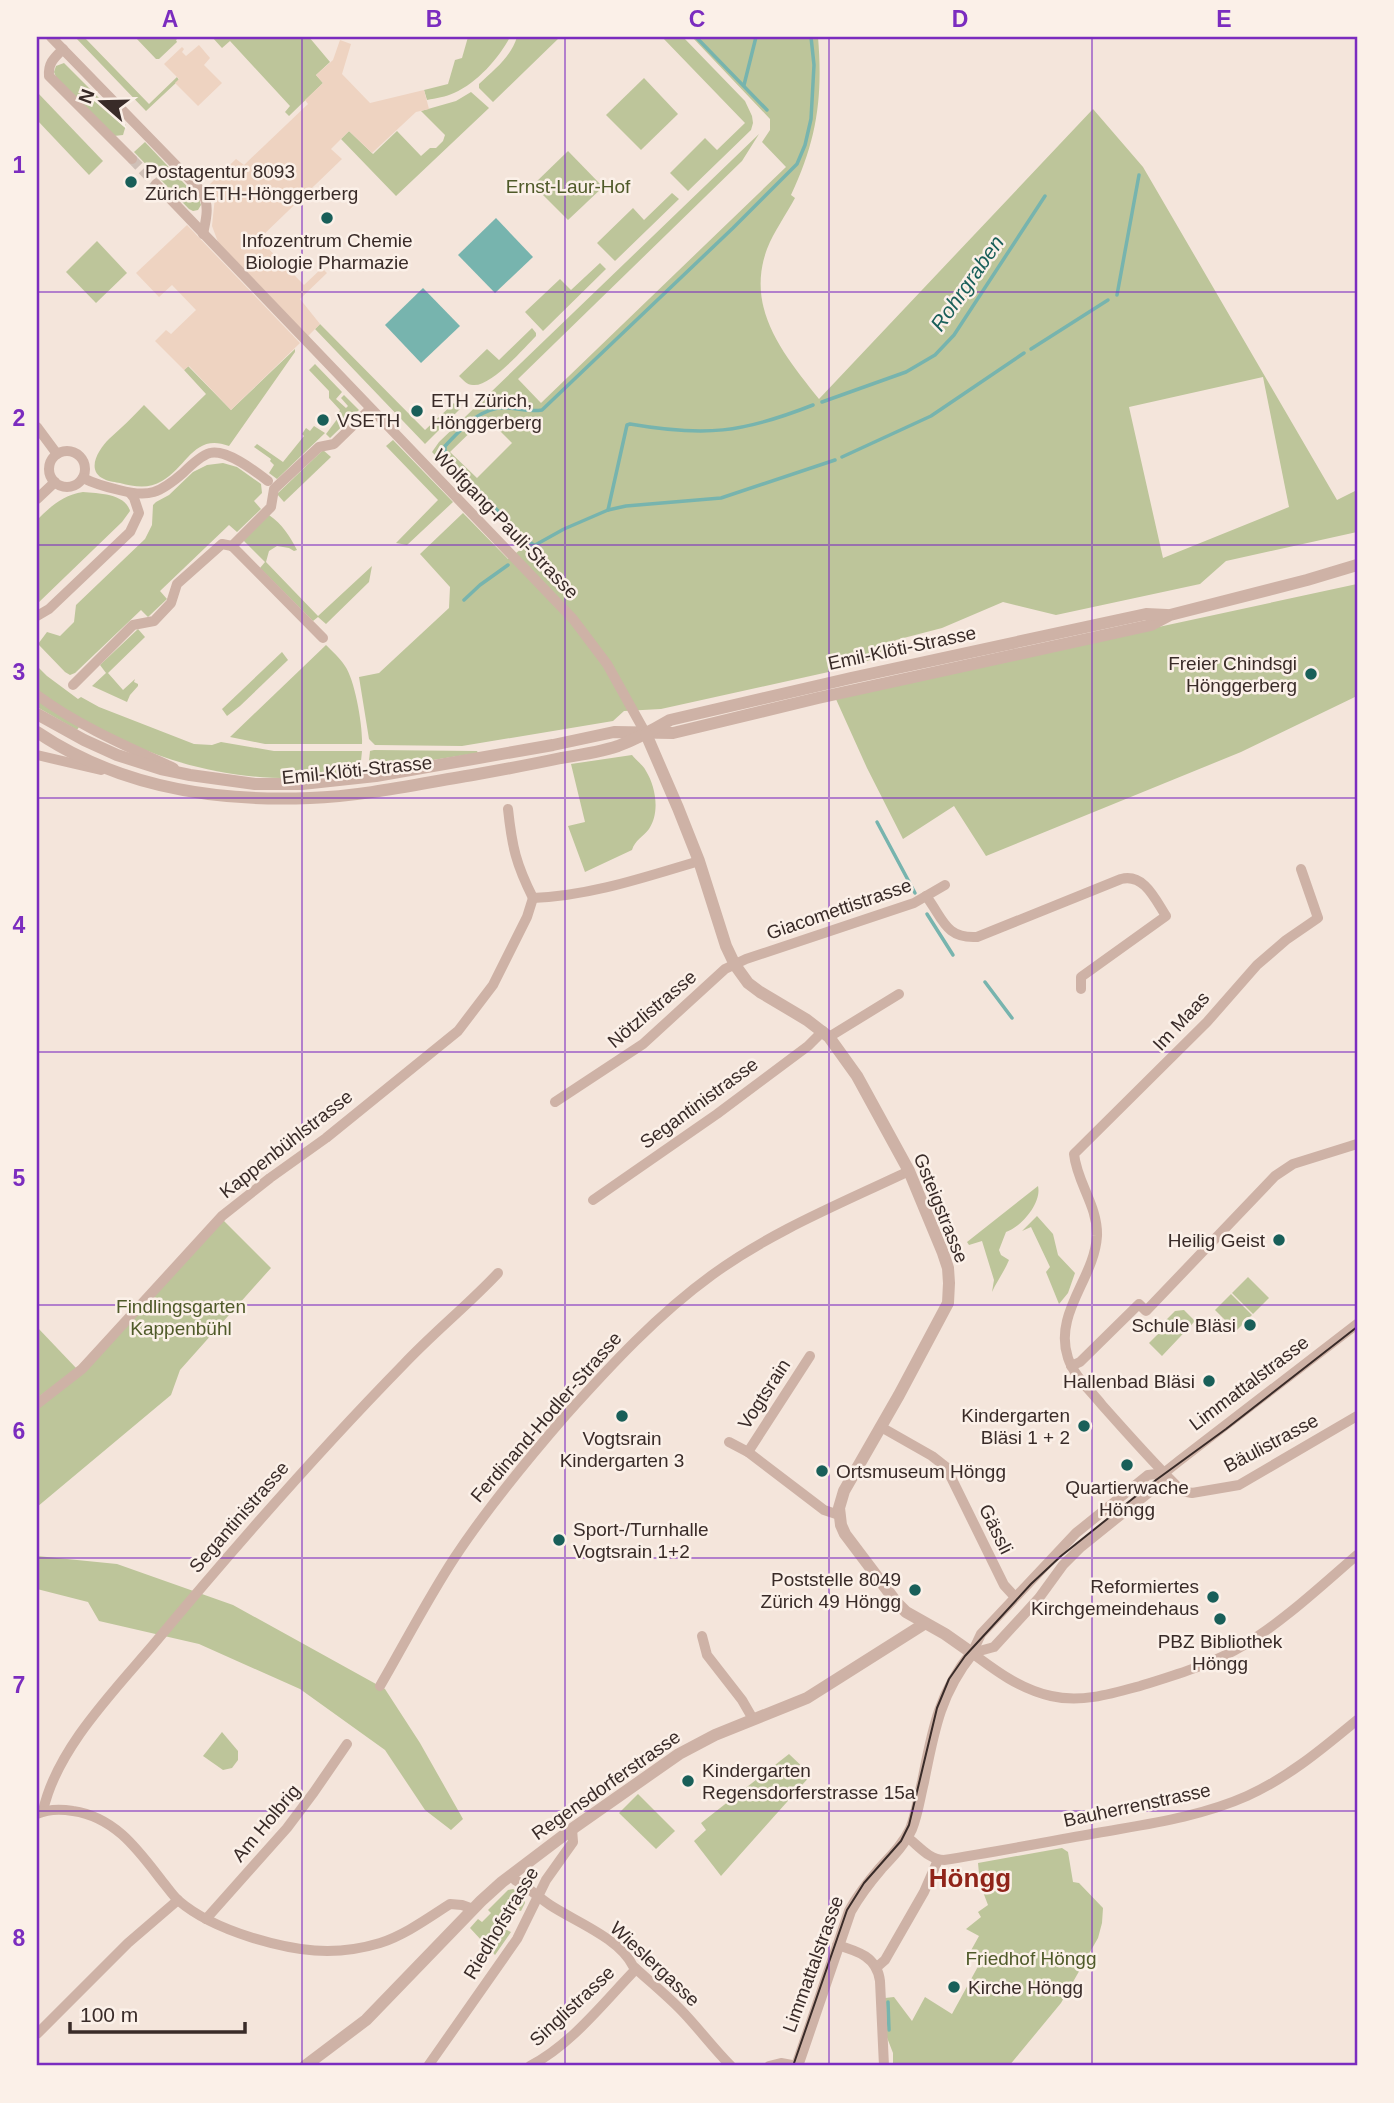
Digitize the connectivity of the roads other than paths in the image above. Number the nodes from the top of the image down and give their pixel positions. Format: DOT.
graph roads {
  1 [pos="51,37"];
  2 [pos="63,49"];
  3 [pos="132,159"];
  4 [pos="156,184"];
  5 [pos="203,234"];
  6 [pos="370,409"];
  7 [pos="37,427"];
  8 [pos="57,454"];
  9 [pos="83,478"];
  10 [pos="268,481"];
  11 [pos="55,482"];
  12 [pos="130,493"];
  13 [pos="37,499"];
  14 [pos="232,546"];
  15 [pos="1357,565"];
  16 [pos="37,616"];
  17 [pos="323,638"];
  18 [pos="73,685"];
  19 [pos="37,695"];
  20 [pos="37,714"];
  21 [pos="37,732"];
  22 [pos="646,734"];
  23 [pos="37,755"];
  24 [pos="124,775"];
  25 [pos="190,775"];
  26 [pos="508,809"];
  27 [pos="699,861"];
  28 [pos="1301,869"];
  29 [pos="945,885"];
  30 [pos="926,896"];
  31 [pos="533,898"];
  32 [pos="735,965"];
  33 [pos="1081,989"];
  34 [pos="899,994"];
  35 [pos="826,1034"];
  36 [pos="555,1102"];
  37 [pos="1357,1144"];
  38 [pos="909,1171"];
  39 [pos="593,1200"];
  40 [pos="498,1273"];
  41 [pos="1357,1324"];
  42 [pos="810,1356"];
  43 [pos="1071,1366"];
  44 [pos="37,1404"];
  45 [pos="1357,1416"];
  46 [pos="881,1427"];
  47 [pos="729,1442"];
  48 [pos="748,1452"];
  49 [pos="1164,1473"];
  50 [pos="839,1515"];
  51 [pos="1056,1554"];
  52 [pos="1357,1555"];
  53 [pos="1063,1565"];
  54 [pos="1015,1597"];
  55 [pos="925,1624"];
  56 [pos="702,1636"];
  57 [pos="972,1653"];
  58 [pos="380,1686"];
  59 [pos="753,1718"];
  60 [pos="1357,1720"];
  61 [pos="346,1744"];
  62 [pos="40,1812"];
  63 [pos="572,1829"];
  64 [pos="906,1837"];
  65 [pos="938,1860"];
  66 [pos="511,1875"];
  67 [pos="537,1895"];
  68 [pos="178,1900"];
  69 [pos="473,1909"];
  70 [pos="206,1919"];
  71 [pos="837,1945"];
  72 [pos="877,1967"];
  73 [pos="636,1969"];
  74 [pos="37,2034"];
  75 [pos="305,2066"];
  76 [pos="428,2066"];
  77 [pos="530,2066"];
  78 [pos="731,2066"];
  79 [pos="769,2066"];
  80 [pos="797,2066"];
  81 [pos="884,2066"];
  1 -- 2 [label="street"];
  2 -- 3 [label="street"];
  2 -- 5 [label="street"];
  4 -- 5 [label="street, Wolfgang-Pauli-Strasse"];
  5 -- 6 [label="street, Wolfgang-Pauli-Strasse"];
  6 -- 14 [label="street"];
  6 -- 22 [label="street, Wolfgang-Pauli-Strasse"];
  7 -- 8 [label="street"];
  8 -- 9 [label="street"];
  8 -- 11 [label="street"];
  9 -- 11 [label="street"];
  9 -- 12 [label="street"];
  10 -- 12 [label="street"];
  11 -- 13 [label="street"];
  12 -- 16 [label="street"];
  14 -- 17 [label="street"];
  14 -- 18 [label="street"];
  15 -- 22 [label="street, Emil-Klöti-Strasse"];
  19 -- 25 [label="street"];
  20 -- 25 [label="street, Emil-Klöti-Strasse"];
  21 -- 24 [label="street, Emil-Klöti-Strasse"];
  22 -- 24 [label="street, Emil-Klöti-Strasse"];
  22 -- 25 [label="street, Emil-Klöti-Strasse"];
  22 -- 27 [label="street, Gsteigstrasse"];
  23 -- 24 [label="street"];
  26 -- 31 [label="street"];
  27 -- 31 [label="street"];
  27 -- 32 [label="street, Gsteigstrasse"];
  28 -- 43 [label="street, Im Maas"];
  29 -- 30 [label="street"];
  30 -- 32 [label="street, Giacomettistrasse"];
  30 -- 33 [label="street, Giacomettistrasse"];
  31 -- 44 [label="street, Kappenbühlstrasse"];
  32 -- 35 [label="street, Gsteigstrasse"];
  32 -- 36 [label="street, Nötzlistrasse"];
  34 -- 35 [label="street, Segantinistrasse"];
  35 -- 38 [label="street, Gsteigstrasse"];
  35 -- 39 [label="street, Segantinistrasse"];
  37 -- 43 [label="street"];
  38 -- 46 [label="street, Gsteigstrasse"];
  38 -- 58 [label="street, Ferdinand-Hodler-Strasse"];
  40 -- 62 [label="street, Segantinistrasse"];
  41 -- 49 [label="street, Limmattalstrasse"];
  42 -- 48 [label="street, Vogtsrain"];
  43 -- 49 [label="street, Bäulistrasse"];
  45 -- 49 [label="street, Bäulistrasse"];
  46 -- 50 [label="street, Gsteigstrasse"];
  46 -- 54 [label="street, Gässli"];
  47 -- 48 [label="street, Vogtsrain"];
  48 -- 50 [label="street, Vogtsrain"];
  49 -- 51 [label="street, Limmattalstrasse"];
  49 -- 53 [label="street, Limmattalstrasse"];
  50 -- 55 [label="street"];
  51 -- 53 [label="street"];
  51 -- 54 [label="street, Limmattalstrasse"];
  52 -- 57 [label="street"];
  53 -- 57 [label="street, Limmattalstrasse"];
  54 -- 57 [label="street, Limmattalstrasse"];
  55 -- 57 [label="street"];
  55 -- 59 [label="street, Regensdorferstrasse"];
  56 -- 59 [label="street"];
  57 -- 64 [label="street, Limmattalstrasse"];
  59 -- 63 [label="street, Regensdorferstrasse"];
  60 -- 65 [label="street, Bauherrenstrasse"];
  61 -- 70 [label="street, Am Holbrig"];
  62 -- 68 [label="street"];
  63 -- 66 [label="street, Regensdorferstrasse"];
  63 -- 67 [label="street, Riedhofstrasse"];
  64 -- 65 [label="street"];
  64 -- 71 [label="street, Limmattalstrasse"];
  65 -- 72 [label="street"];
  66 -- 67 [label="street, Wieslergasse"];
  66 -- 69 [label="street, Regensdorferstrasse"];
  67 -- 73 [label="street, Wieslergasse"];
  67 -- 76 [label="street, Riedhofstrasse"];
  68 -- 70 [label="street"];
  68 -- 74 [label="street"];
  69 -- 70 [label="street"];
  69 -- 75 [label="street, Regensdorferstrasse"];
  71 -- 72 [label="street"];
  71 -- 80 [label="street, Limmattalstrasse"];
  72 -- 81 [label="street"];
  73 -- 77 [label="street, Singlistrasse"];
  73 -- 78 [label="street, Wieslergasse"];
  79 -- 80 [label="street"];
}
